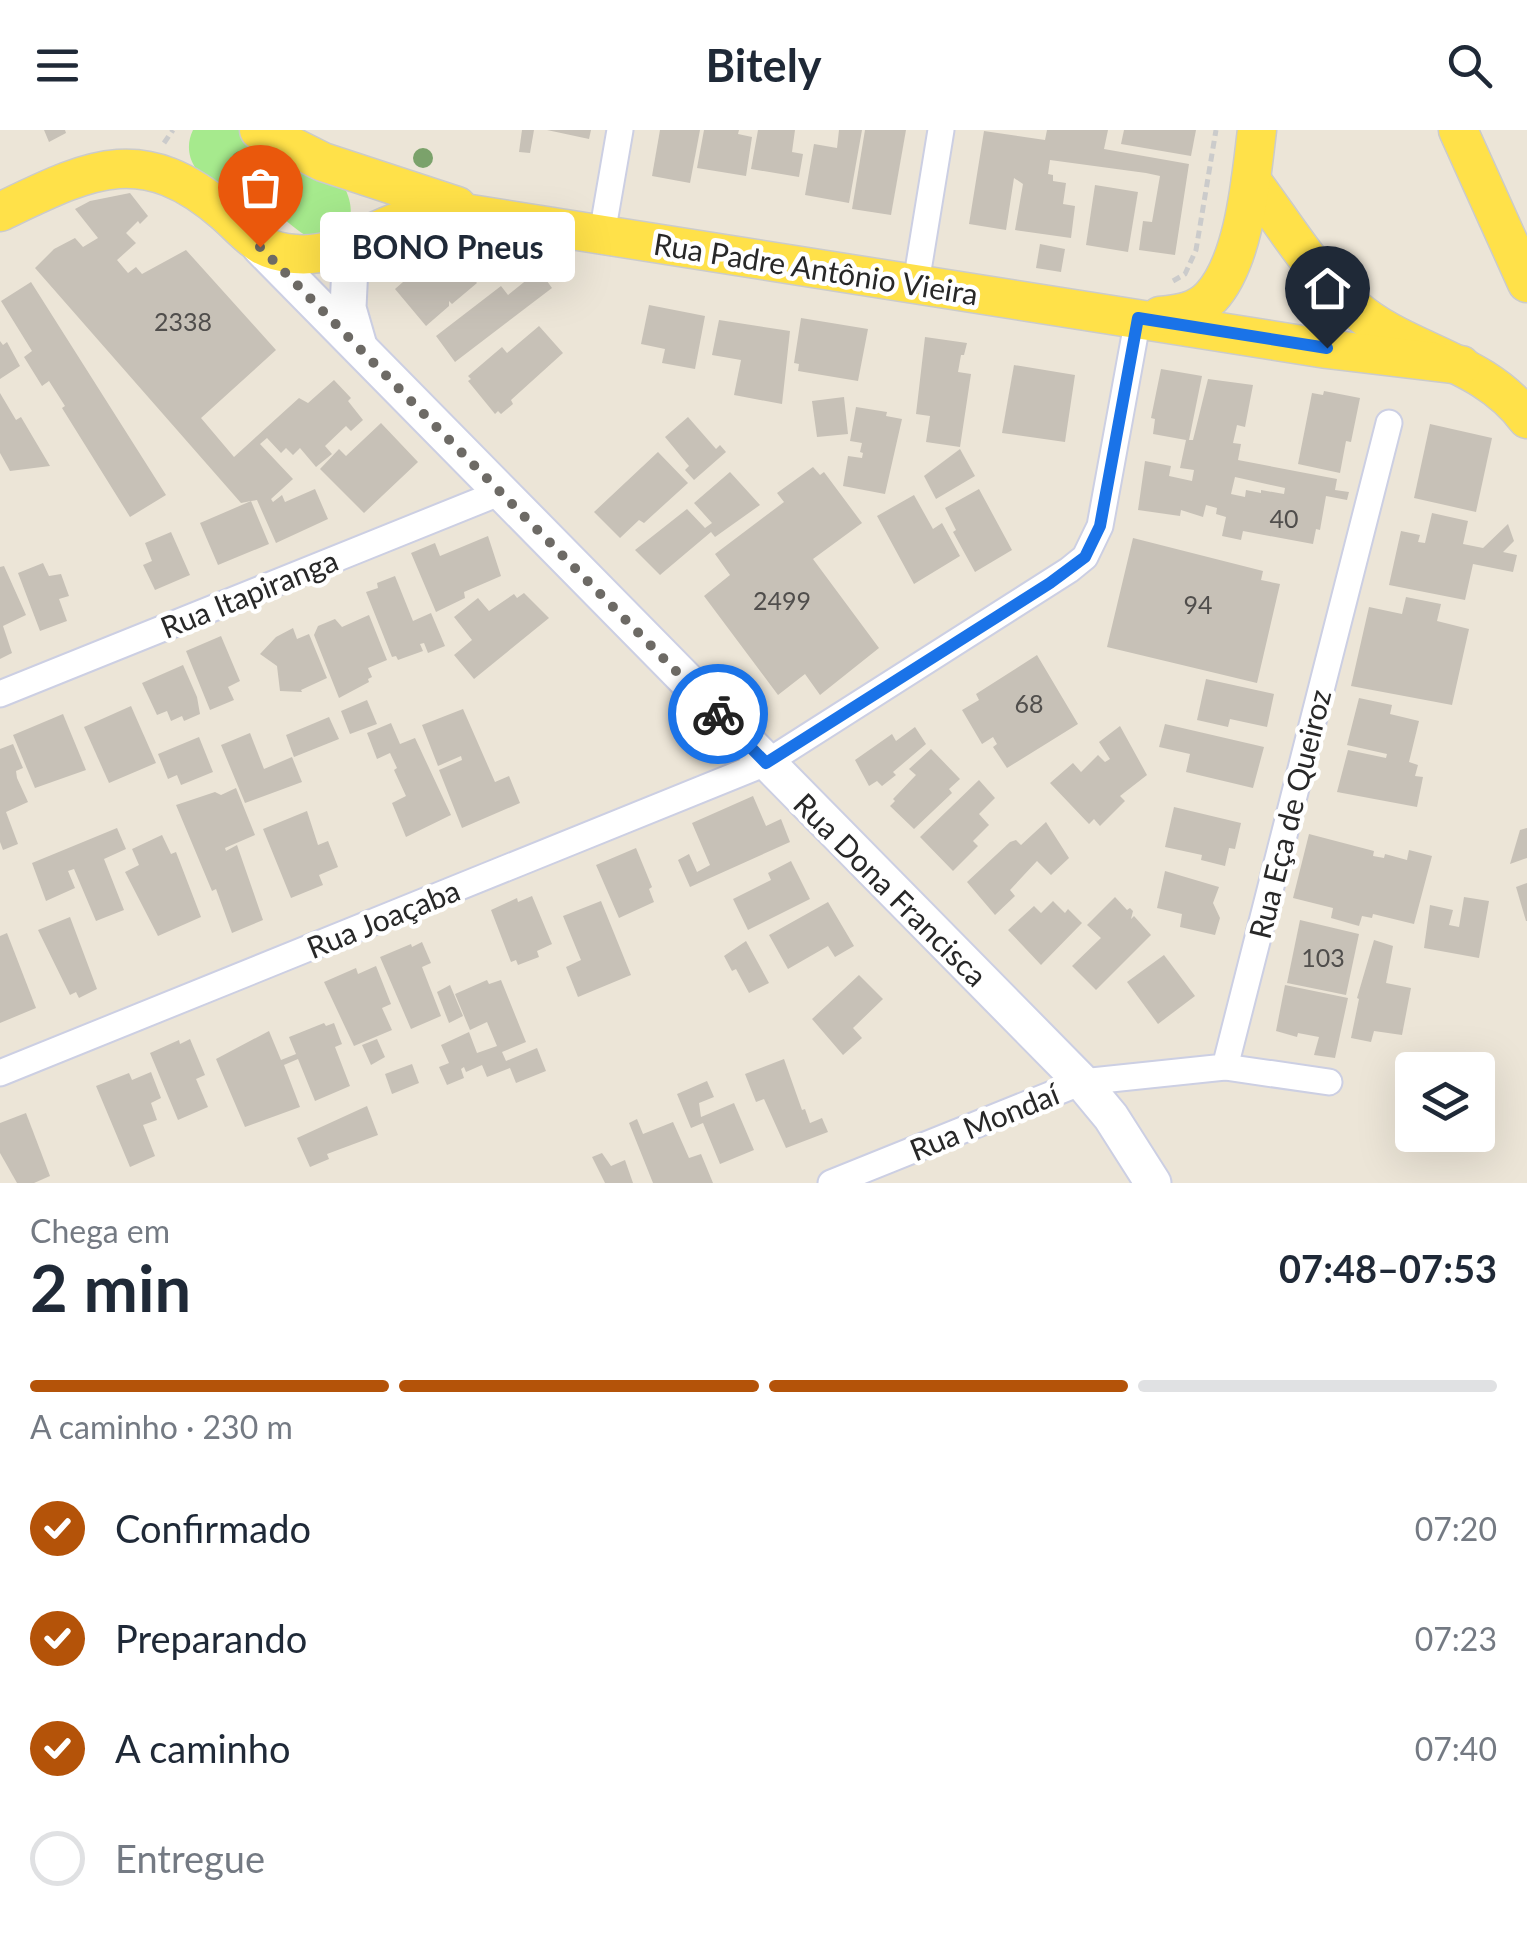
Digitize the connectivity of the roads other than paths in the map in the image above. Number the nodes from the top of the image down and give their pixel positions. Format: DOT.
graph roads {
  1 [pos="259,130"];
  2 [pos="620,130"];
  3 [pos="941,130"];
  4 [pos="1257,130"];
  5 [pos="1458,130"];
  6 [pos="355,174"];
  7 [pos="1250,180"];
  8 [pos="0,212"];
  9 [pos="494,217"];
  10 [pos="602,234"];
  11 [pos="351,245"];
  12 [pos="260,247"];
  13 [pos="916,283"];
  14 [pos="1527,284"];
  15 [pos="1138,318"];
  16 [pos="361,352"];
  17 [pos="1460,365"];
  18 [pos="1527,419"];
  19 [pos="1389,423"];
  20 [pos="498,492"];
  21 [pos="0,694"];
  22 [pos="766,763"];
  23 [pos="1225,1066"];
  24 [pos="0,1073"];
  25 [pos="1082,1082"];
  26 [pos="1329,1082"];
  27 [pos="831,1183"];
  28 [pos="1153,1183"];
  1 -- 6 [label="main road"];
  2 -- 10 [label="street"];
  3 -- 13 [label="street"];
  4 -- 7 [label="main road, Rua Padre Antônio Vieira"];
  5 -- 14 [label="main road"];
  6 -- 9 [label="main road, Rua Padre Antônio Vieira"];
  6 -- 11 [label="main road, Rua Dona Francisca"];
  7 -- 15 [label="main road, Rua Padre Antônio Vieira"];
  7 -- 17 [label="main road"];
  8 -- 12 [label="main road"];
  9 -- 10 [label="main road, Rua Padre Antônio Vieira"];
  9 -- 11 [label="main road, Rua Padre Antônio Vieira"];
  10 -- 13 [label="main road, Rua Padre Antônio Vieira"];
  11 -- 12 [label="main road, Rua Padre Antônio Vieira"];
  11 -- 16 [label="main road, Rua Dona Francisca"];
  12 -- 16 [label="main road, Rua Dona Francisca"];
  13 -- 15 [label="main road, Rua Padre Antônio Vieira"];
  15 -- 17 [label="main road, Rua Padre Antônio Vieira"];
  15 -- 22 [label="street, Rua Joaçaba"];
  16 -- 20 [label="main road, Rua Dona Francisca"];
  17 -- 18 [label="main road"];
  19 -- 23 [label="street, Rua Eça de Queiroz"];
  20 -- 21 [label="street, Rua Itapiranga"];
  20 -- 22 [label="main road, Rua Dona Francisca"];
  22 -- 24 [label="street, Rua Joaçaba"];
  22 -- 25 [label="main road, Rua Dona Francisca"];
  23 -- 25 [label="street"];
  23 -- 26 [label="street"];
  25 -- 27 [label="street, Rua Mondaí"];
  25 -- 28 [label="main road, Rua Dona Francisca"];
}
